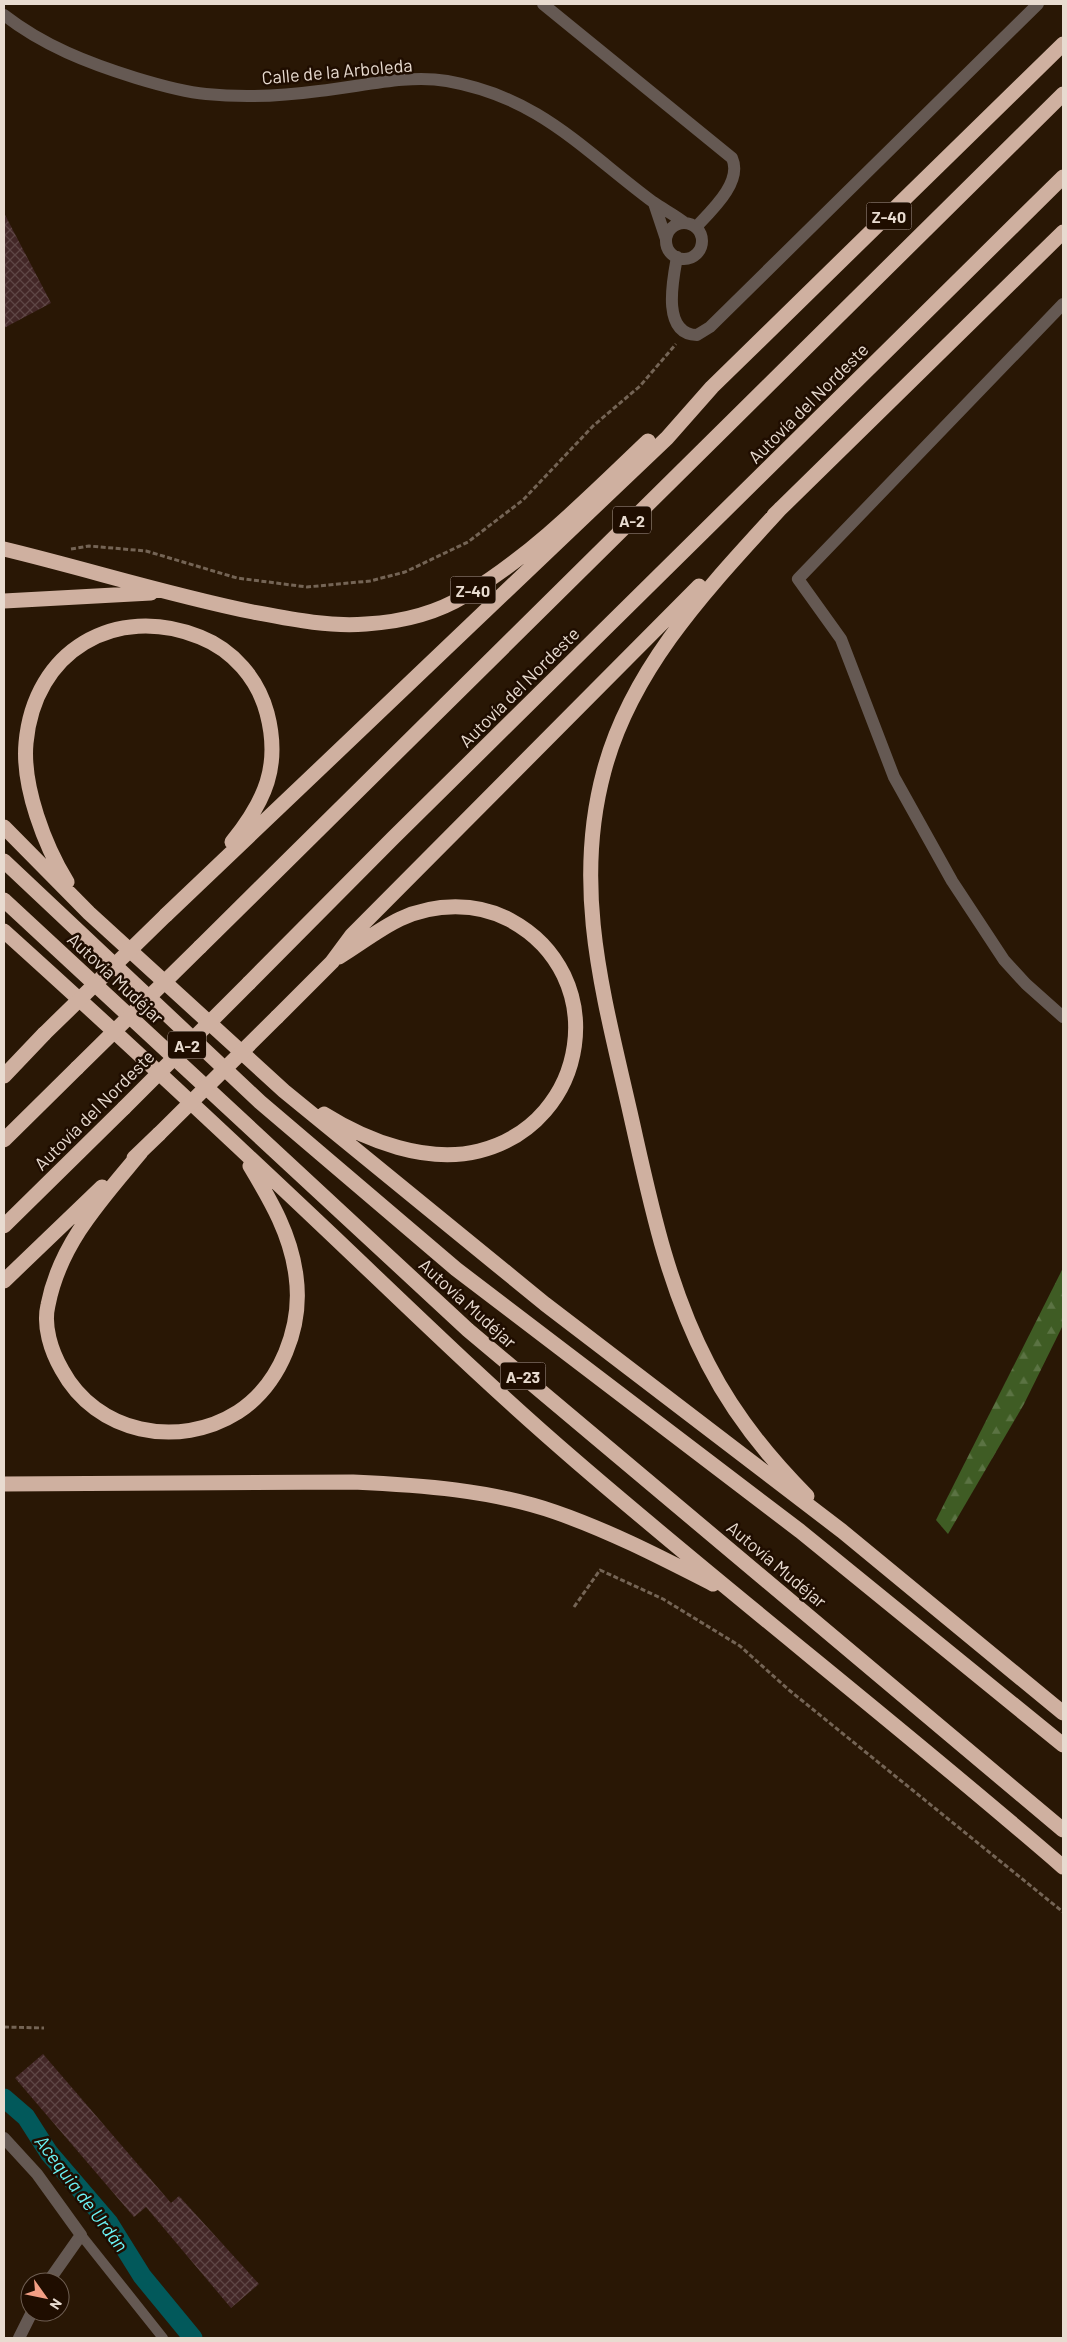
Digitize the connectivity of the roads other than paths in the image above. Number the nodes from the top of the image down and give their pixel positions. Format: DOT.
graph roads {
  1 [pos="543,4"];
  2 [pos="1038,4"];
  3 [pos="4,15"];
  4 [pos="1063,44"];
  5 [pos="1063,94"];
  6 [pos="1063,177"];
  7 [pos="654,202"];
  8 [pos="690,225"];
  9 [pos="1063,232"];
  10 [pos="666,239"];
  11 [pos="677,257"];
  12 [pos="1063,304"];
  13 [pos="712,387"];
  14 [pos="781,508"];
  15 [pos="4,549"];
  16 [pos="168,592"];
  17 [pos="4,601"];
  18 [pos="4,828"];
  19 [pos="4,861"];
  20 [pos="195,888"];
  21 [pos="4,900"];
  22 [pos="89,913"];
  23 [pos="4,931"];
  24 [pos="332,962"];
  25 [pos="1063,1017"];
  26 [pos="4,1076"];
  27 [pos="284,1090"];
  28 [pos="4,1140"];
  29 [pos="240,1151"];
  30 [pos="141,1152"];
  31 [pos="4,1226"];
  32 [pos="4,1280"];
  33 [pos="4,1484"];
  34 [pos="842,1531"];
  35 [pos="735,1595"];
  36 [pos="1063,1714"];
  37 [pos="1063,1746"];
  38 [pos="1063,1830"];
  39 [pos="1063,1867"];
  40 [pos="4,2138"];
  41 [pos="81,2235"];
  42 [pos="55,2272"];
  43 [pos="27,2322"];
  44 [pos="19,2338"];
  45 [pos="163,2338"];
  1 -- 8 [label="street"];
  2 -- 11 [label="street"];
  3 -- 7 [label="street, Calle de la Arboleda"];
  4 -- 13 [label="highway, Z-40"];
  5 -- 28 [label="highway, A-2, bridge"];
  6 -- 31 [label="highway, Autovía del Nordeste / A-2, bridge"];
  7 -- 8 [label="street, Calle de la Arboleda"];
  7 -- 10 [label="street"];
  8 -- 10 [label="street"];
  8 -- 11 [label="street"];
  9 -- 14 [label="highway"];
  10 -- 11 [label="street"];
  12 -- 25 [label="street"];
  13 -- 16 [label="highway, Z-40"];
  13 -- 20 [label="highway"];
  14 -- 24 [label="highway"];
  14 -- 34 [label="highway"];
  15 -- 16 [label="highway"];
  16 -- 17 [label="highway, Z-40"];
  18 -- 22 [label="highway"];
  19 -- 37 [label="highway, Autovía Mudéjar / A-23"];
  20 -- 22 [label="highway"];
  20 -- 26 [label="highway, bridge"];
  21 -- 38 [label="highway, Autovía Mudéjar / A-23"];
  22 -- 27 [label="highway"];
  23 -- 29 [label="highway"];
  24 -- 27 [label="highway"];
  24 -- 30 [label="highway, bridge"];
  27 -- 34 [label="highway"];
  29 -- 30 [label="highway"];
  29 -- 35 [label="highway"];
  30 -- 32 [label="highway"];
  33 -- 35 [label="highway"];
  34 -- 36 [label="highway"];
  35 -- 39 [label="highway"];
  40 -- 41 [label="street"];
  41 -- 42 [label="street"];
  41 -- 45 [label="lane"];
  43 -- 44 [label="street"];
}
